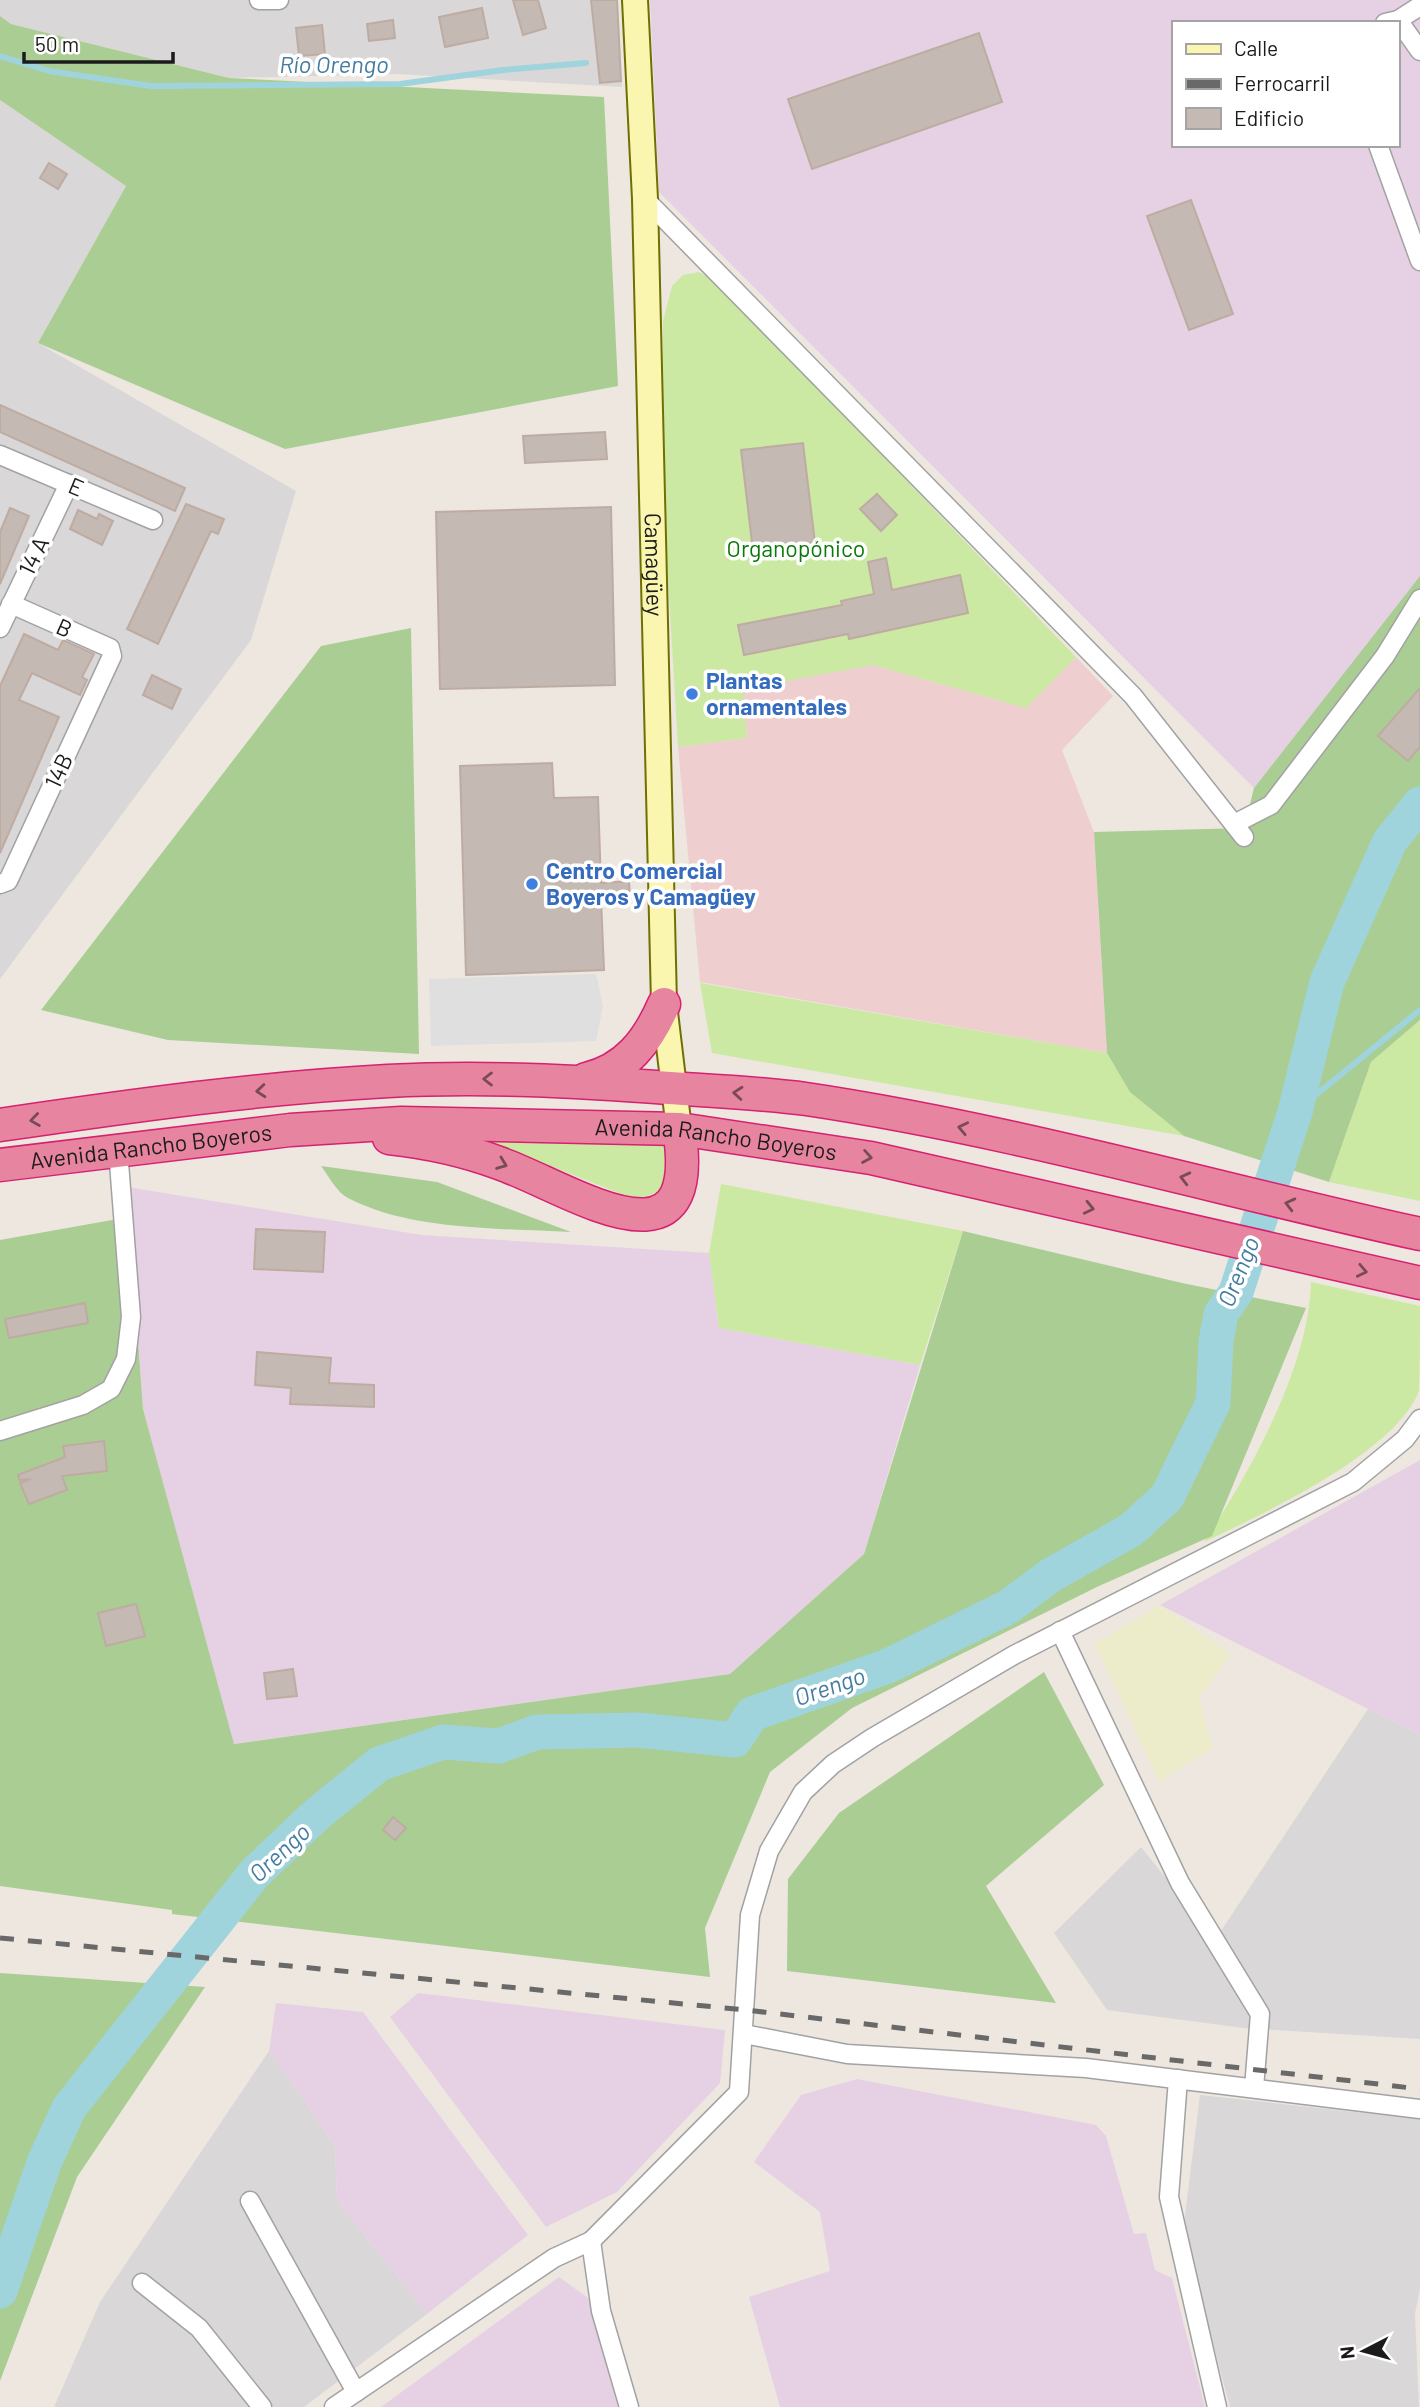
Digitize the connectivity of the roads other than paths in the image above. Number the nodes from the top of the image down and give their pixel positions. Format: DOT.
graph roads {
  1 [pos="259,0"];
  2 [pos="279,0"];
  3 [pos="635,0"];
  4 [pos="1420,6"];
  5 [pos="1392,21"];
  6 [pos="1399,28"];
  7 [pos="1420,51"];
  8 [pos="1379,147"];
  9 [pos="645,199"];
  10 [pos="1420,261"];
  11 [pos="0,455"];
  12 [pos="69,484"];
  13 [pos="153,520"];
  14 [pos="1420,599"];
  15 [pos="11,604"];
  16 [pos="0,628"];
  17 [pos="112,656"];
  18 [pos="2,884"];
  19 [pos="664,1004"];
  20 [pos="556,1079"];
  21 [pos="673,1088"];
  22 [pos="0,1125"];
  23 [pos="679,1129"];
  24 [pos="290,1130"];
  25 [pos="118,1150"];
  26 [pos="0,1166"];
  27 [pos="1420,1234"];
  28 [pos="1420,1283"];
  29 [pos="1420,1419"];
  30 [pos="0,1431"];
  31 [pos="1060,1631"];
  32 [pos="744,2034"];
  33 [pos="1178,2079"];
  34 [pos="1254,2088"];
  35 [pos="1420,2109"];
  36 [pos="250,2201"];
  37 [pos="591,2241"];
  38 [pos="142,2283"];
  39 [pos="356,2392"];
  40 [pos="262,2407"];
  41 [pos="334,2407"];
  42 [pos="629,2407"];
  43 [pos="1217,2407"];
  1 -- 2 [label="street"];
  3 -- 9 [label="main road, Camagüey"];
  4 -- 5 [label="street"];
  6 -- 7 [label="street"];
  8 -- 10 [label="street"];
  9 -- 14 [label="street"];
  9 -- 19 [label="main road, Camagüey"];
  11 -- 12 [label="street, E"];
  12 -- 13 [label="street, E"];
  12 -- 15 [label="street, 14 A"];
  15 -- 16 [label="street, 14 A"];
  15 -- 17 [label="street, B"];
  17 -- 18 [label="street, 14B"];
  19 -- 20 [label="highway"];
  19 -- 21 [label="main road, Camagüey"];
  20 -- 21 [label="highway, Avenida Rancho Boyeros"];
  20 -- 22 [label="highway, Avenida Rancho Boyeros, one-way"];
  21 -- 23 [label="main road, Camagüey"];
  27 -- 21 [label="highway, Avenida Rancho Boyeros, one-way"];
  23 -- 24 [label="highway, Avenida Rancho Boyeros"];
  24 -- 23 [label="highway, one-way"];
  23 -- 28 [label="highway, Avenida Rancho Boyeros, one-way"];
  24 -- 25 [label="highway, Avenida Rancho Boyeros"];
  25 -- 26 [label="highway, Avenida Rancho Boyeros"];
  25 -- 30 [label="street"];
  29 -- 31 [label="street"];
  31 -- 32 [label="street"];
  31 -- 34 [label="street"];
  32 -- 33 [label="street"];
  32 -- 37 [label="street"];
  33 -- 34 [label="street"];
  33 -- 43 [label="street"];
  34 -- 35 [label="street"];
  36 -- 39 [label="street"];
  37 -- 39 [label="street"];
  37 -- 42 [label="street"];
  38 -- 40 [label="street"];
  39 -- 41 [label="street"];
}
